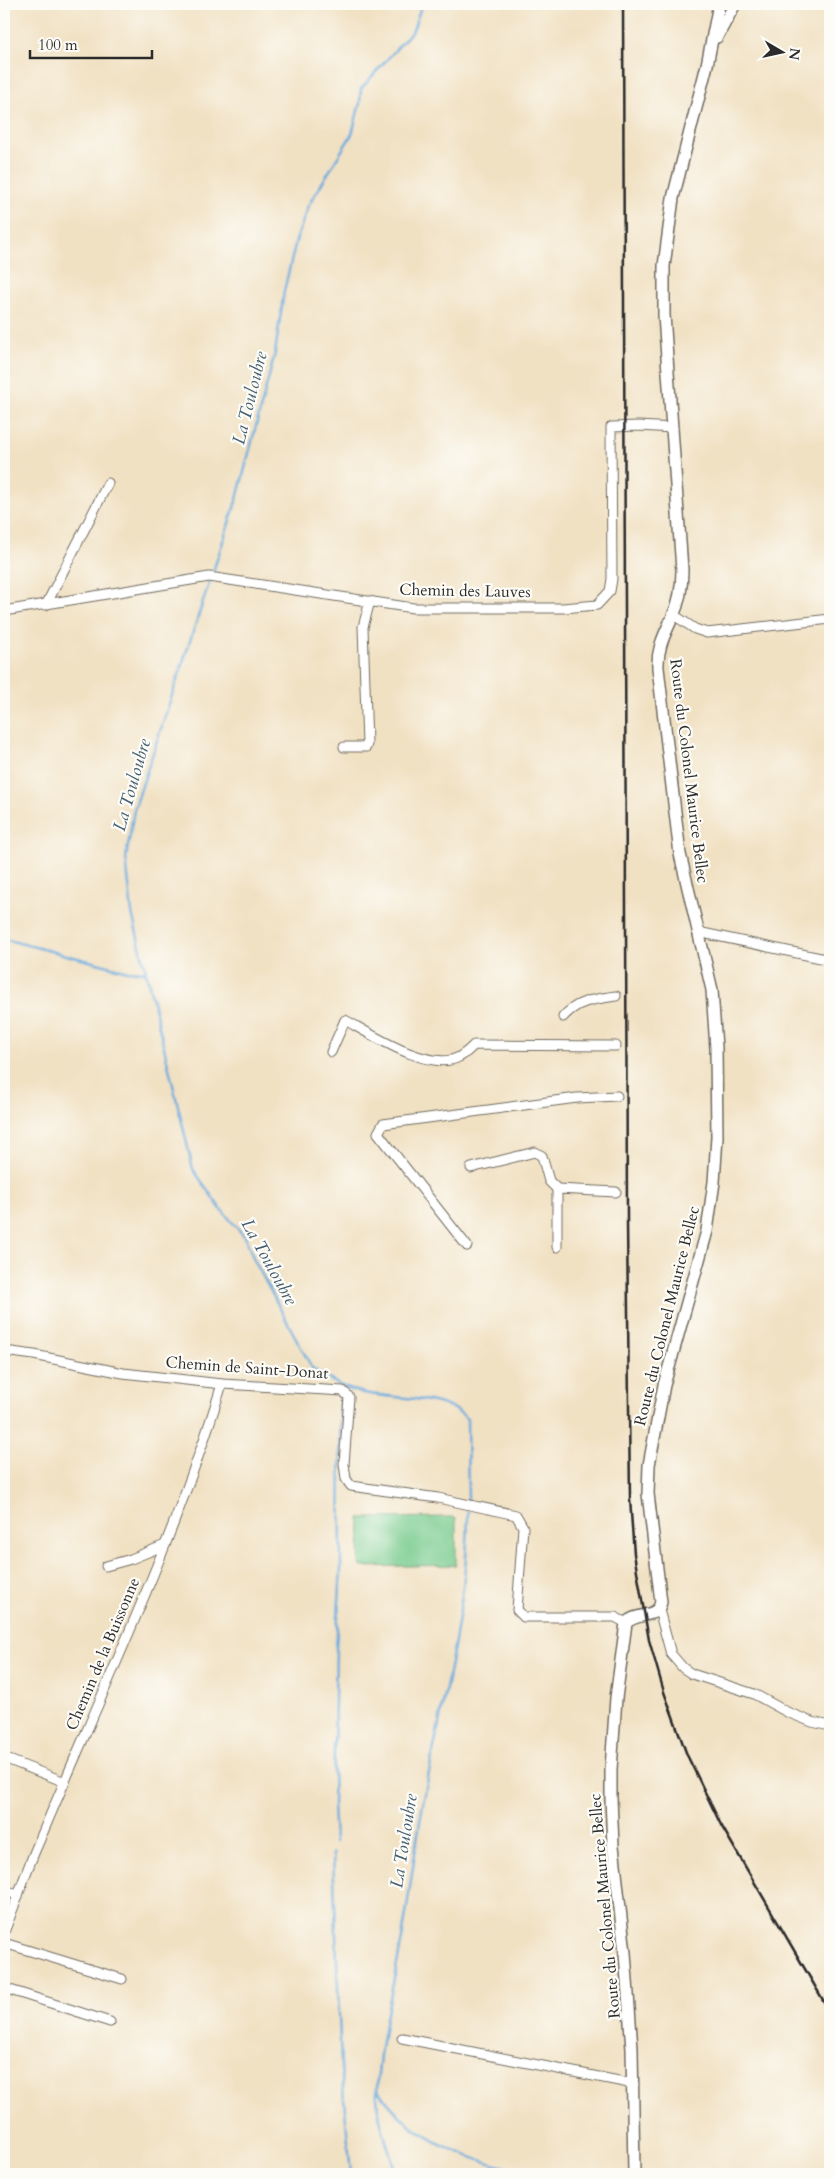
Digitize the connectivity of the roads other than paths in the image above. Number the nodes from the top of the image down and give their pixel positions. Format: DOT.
graph roads {
  1 [pos="718,4"];
  2 [pos="735,4"];
  3 [pos="707,65"];
  4 [pos="673,428"];
  5 [pos="108,483"];
  6 [pos="370,601"];
  7 [pos="46,605"];
  8 [pos="4,611"];
  9 [pos="674,615"];
  10 [pos="830,619"];
  11 [pos="344,747"];
  12 [pos="698,932"];
  13 [pos="830,960"];
  14 [pos="616,996"];
  15 [pos="563,1017"];
  16 [pos="616,1046"];
  17 [pos="331,1052"];
  18 [pos="617,1096"];
  19 [pos="471,1168"];
  20 [pos="557,1189"];
  21 [pos="616,1192"];
  22 [pos="467,1246"];
  23 [pos="557,1248"];
  24 [pos="4,1351"];
  25 [pos="222,1384"];
  26 [pos="165,1545"];
  27 [pos="106,1566"];
  28 [pos="658,1610"];
  29 [pos="626,1622"];
  30 [pos="830,1726"];
  31 [pos="4,1758"];
  32 [pos="64,1782"];
  33 [pos="4,1889"];
  34 [pos="18,1896"];
  35 [pos="4,1932"];
  36 [pos="4,1943"];
  37 [pos="122,1979"];
  38 [pos="4,1988"];
  39 [pos="110,2022"];
  40 [pos="402,2038"];
  41 [pos="634,2084"];
  42 [pos="634,2174"];
  1 -- 3 [label="main road, Route du Colonel Maurice Bellec"];
  2 -- 3 [label="main road, Route du Colonel Maurice Bellec"];
  3 -- 4 [label="main road, Route du Colonel Maurice Bellec"];
  4 -- 6 [label="street, Chemin des Lauves"];
  4 -- 9 [label="main road, Route du Colonel Maurice Bellec"];
  5 -- 7 [label="street"];
  6 -- 7 [label="street, Chemin des Lauves"];
  6 -- 11 [label="street"];
  7 -- 8 [label="street, Chemin des Lauves"];
  9 -- 10 [label="street"];
  9 -- 12 [label="main road, Route du Colonel Maurice Bellec"];
  12 -- 13 [label="street"];
  12 -- 28 [label="main road, Route du Colonel Maurice Bellec"];
  14 -- 15 [label="street"];
  16 -- 17 [label="street"];
  18 -- 22 [label="street"];
  19 -- 20 [label="street"];
  20 -- 21 [label="street"];
  20 -- 23 [label="street"];
  24 -- 25 [label="street, Chemin de Saint-Donat"];
  25 -- 26 [label="street, Chemin de la Buissonne"];
  25 -- 29 [label="street, Chemin de Saint-Donat"];
  26 -- 27 [label="street"];
  26 -- 32 [label="street, Chemin de la Buissonne"];
  28 -- 29 [label="main road"];
  28 -- 30 [label="street"];
  29 -- 41 [label="main road, Route du Colonel Maurice Bellec"];
  31 -- 32 [label="street"];
  32 -- 34 [label="street, Chemin de la Buissonne"];
  33 -- 34 [label="street"];
  34 -- 35 [label="street, Chemin de la Buissonne"];
  36 -- 37 [label="street"];
  38 -- 39 [label="street"];
  40 -- 41 [label="street"];
  41 -- 42 [label="main road, Route du Colonel Maurice Bellec"];
}
